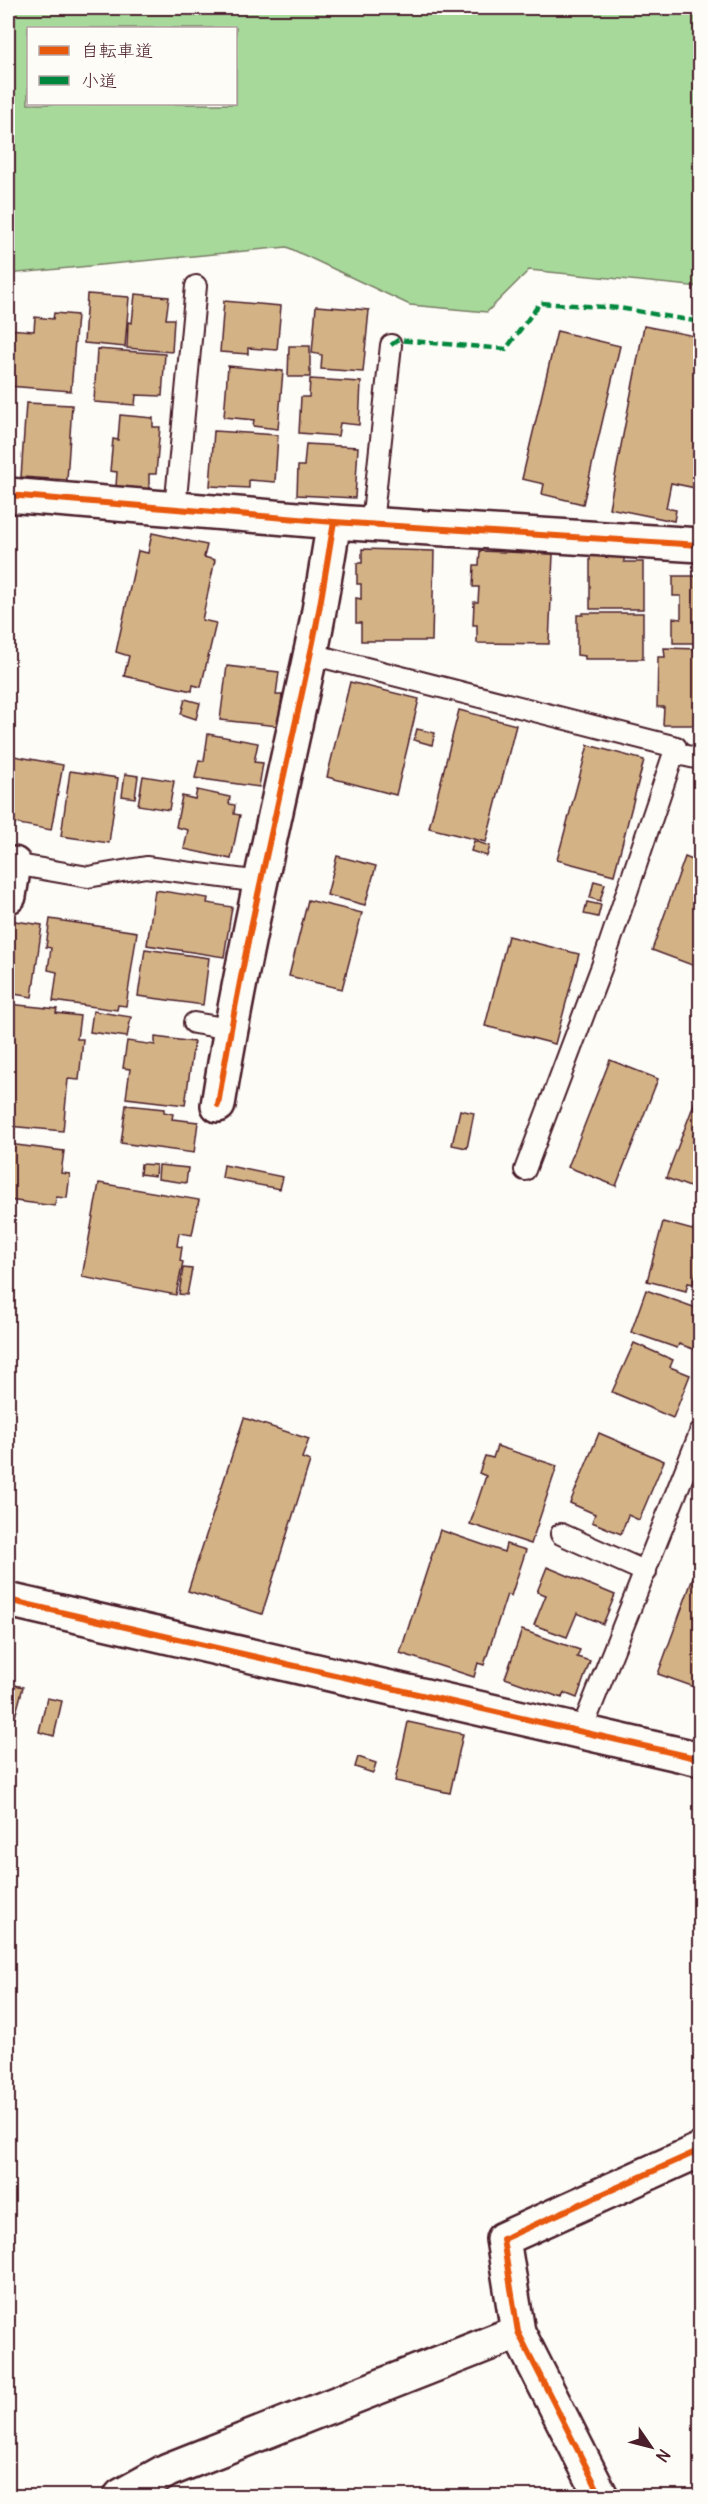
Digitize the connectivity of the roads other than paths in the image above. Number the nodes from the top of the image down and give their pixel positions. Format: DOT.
graph roads {
  1 [pos="196,286"];
  2 [pos="391,345"];
  3 [pos="8,495"];
  4 [pos="175,509"];
  5 [pos="334,522"];
  6 [pos="372,524"];
  7 [pos="700,545"];
  8 [pos="311,654"];
  9 [pos="673,753"];
  10 [pos="700,759"];
  11 [pos="11,863"];
  12 [pos="260,882"];
  13 [pos="9,896"];
  14 [pos="194,1023"];
  15 [pos="230,1029"];
  16 [pos="218,1105"];
  17 [pos="525,1170"];
  18 [pos="700,1433"];
  19 [pos="561,1534"];
  20 [pos="646,1572"];
  21 [pos="8,1600"];
  22 [pos="581,1732"];
  23 [pos="700,1760"];
  24 [pos="700,2150"];
  25 [pos="518,2332"];
  26 [pos="121,2496"];
  27 [pos="601,2496"];
  1 -- 4 [label="lane"];
  2 -- 6 [label="lane"];
  3 -- 4 [label="street"];
  4 -- 5 [label="street"];
  5 -- 6 [label="street"];
  5 -- 8 [label="street"];
  6 -- 7 [label="street"];
  8 -- 9 [label="lane"];
  8 -- 12 [label="street"];
  9 -- 10 [label="lane"];
  9 -- 17 [label="lane"];
  11 -- 12 [label="lane"];
  11 -- 13 [label="street"];
  12 -- 15 [label="street"];
  14 -- 15 [label="lane"];
  15 -- 16 [label="street"];
  18 -- 20 [label="lane"];
  19 -- 20 [label="lane"];
  20 -- 22 [label="lane"];
  21 -- 22 [label="street"];
  22 -- 23 [label="street"];
  24 -- 25 [label="street"];
  25 -- 26 [label="street"];
  25 -- 27 [label="street"];
}
